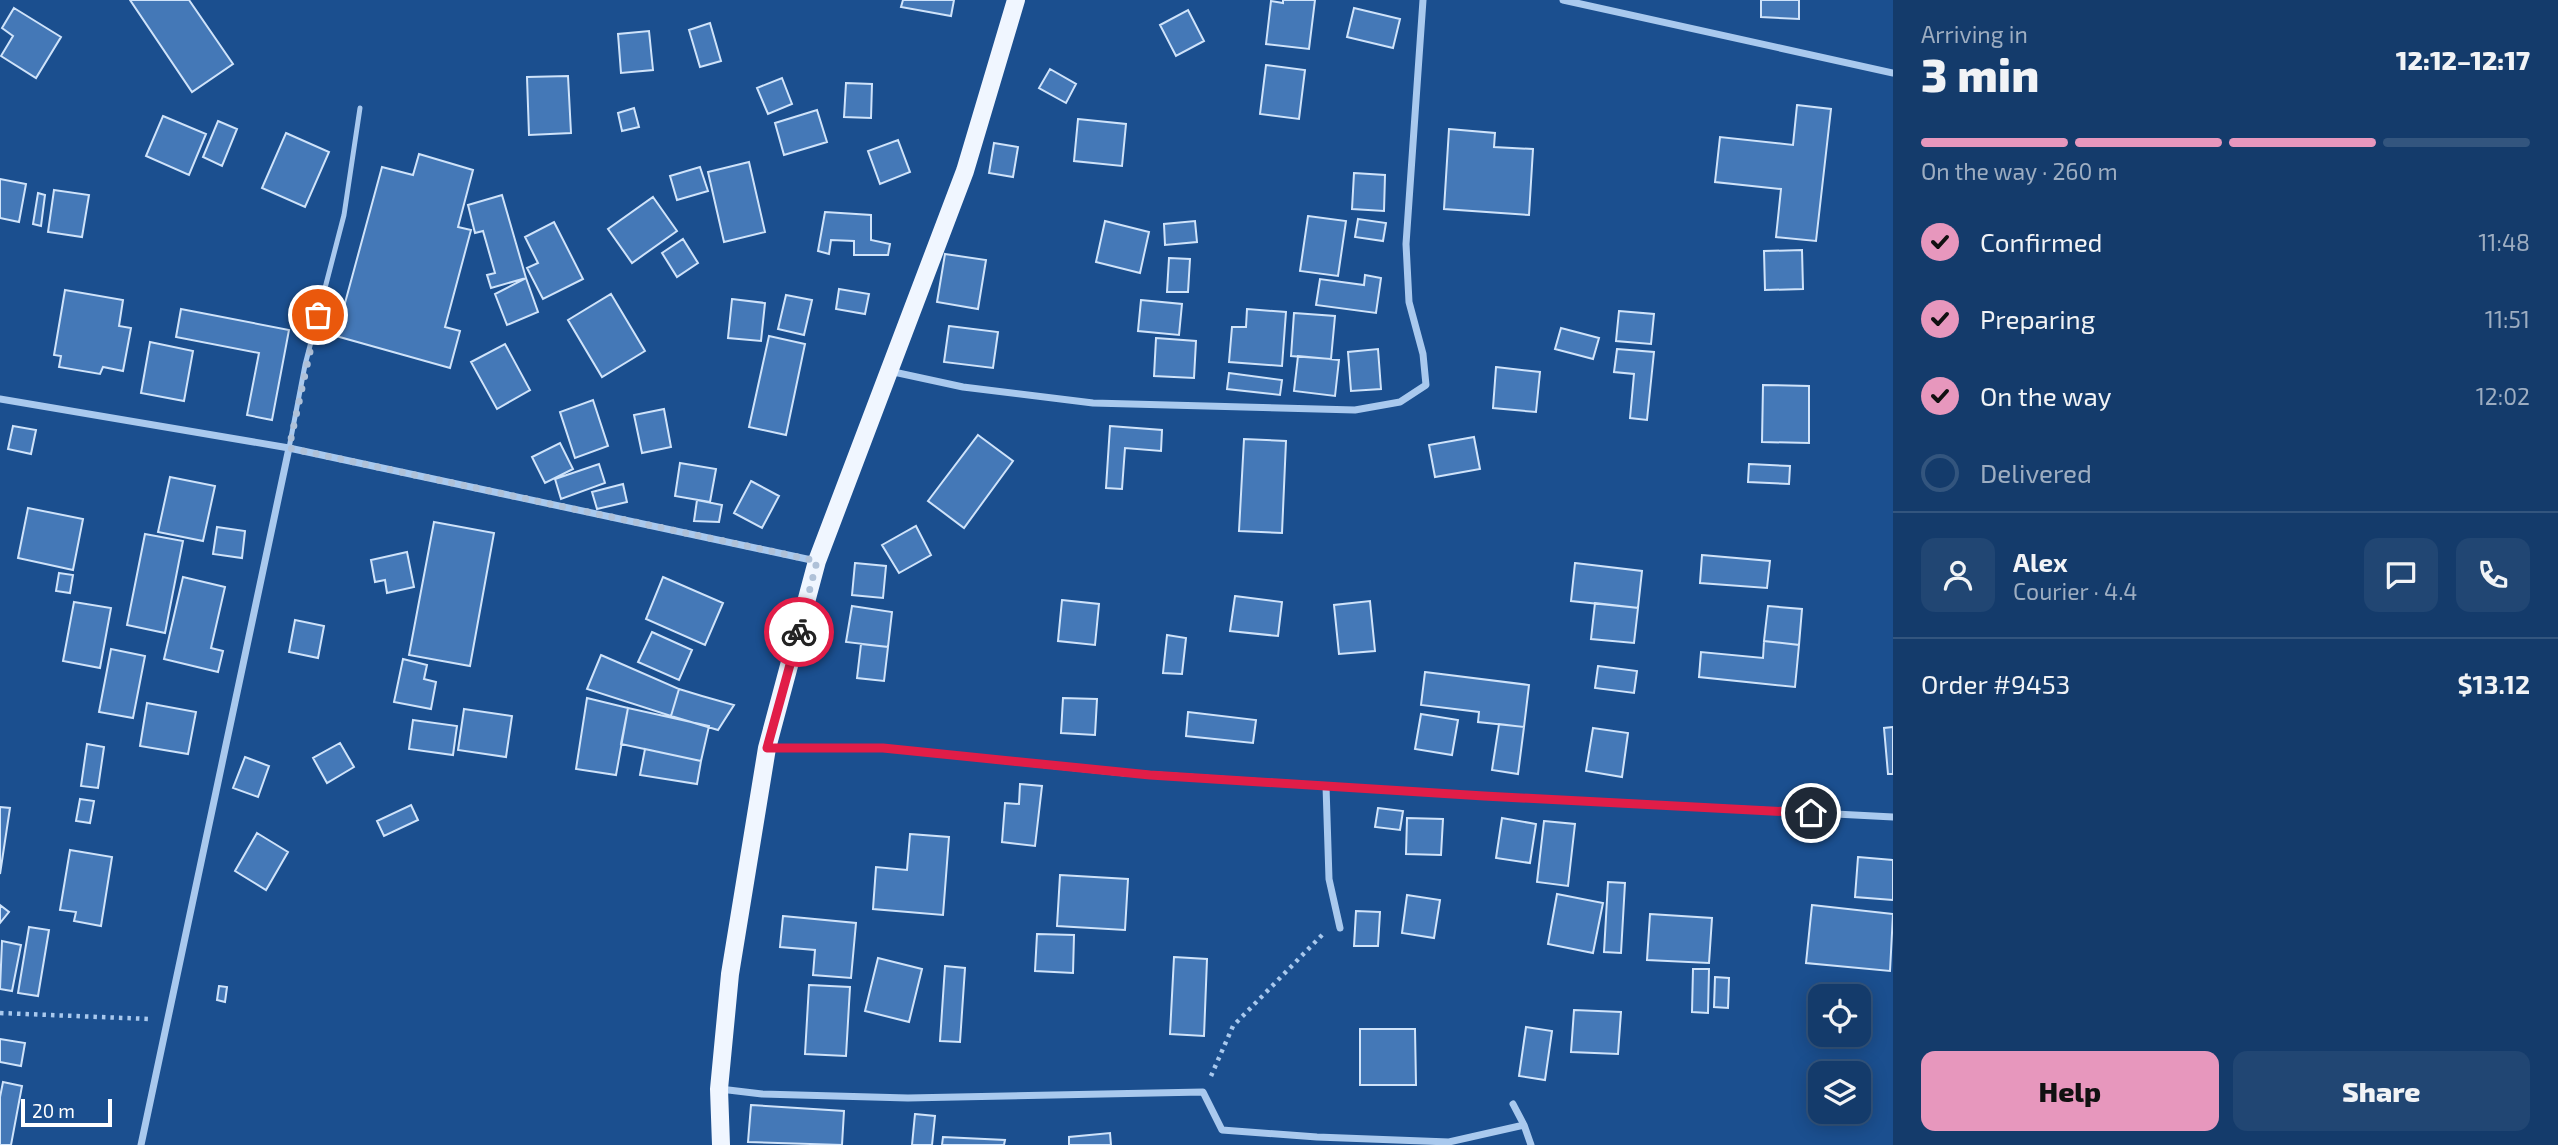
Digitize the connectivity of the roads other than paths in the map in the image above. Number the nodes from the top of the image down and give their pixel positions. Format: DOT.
graph roads {
  1 [pos="1016,0"];
  2 [pos="1423,0"];
  3 [pos="1563,0"];
  4 [pos="1893,73"];
  5 [pos="360,108"];
  6 [pos="887,371"];
  7 [pos="0,399"];
  8 [pos="289,448"];
  9 [pos="817,561"];
  10 [pos="767,748"];
  11 [pos="1326,786"];
  12 [pos="1893,817"];
  13 [pos="1340,928"];
  14 [pos="719,1089"];
  15 [pos="1513,1104"];
  16 [pos="1524,1125"];
  17 [pos="141,1145"];
  18 [pos="721,1145"];
  19 [pos="1531,1145"];
  1 -- 6 [label="main road"];
  2 -- 6 [label="street"];
  3 -- 4 [label="street"];
  5 -- 8 [label="lane"];
  6 -- 9 [label="main road"];
  7 -- 8 [label="street"];
  8 -- 9 [label="street"];
  8 -- 17 [label="street"];
  9 -- 10 [label="main road"];
  10 -- 11 [label="street"];
  10 -- 14 [label="main road"];
  11 -- 12 [label="street"];
  11 -- 13 [label="street"];
  14 -- 16 [label="street"];
  14 -- 18 [label="main road"];
  15 -- 16 [label="street"];
  16 -- 19 [label="street"];
}
